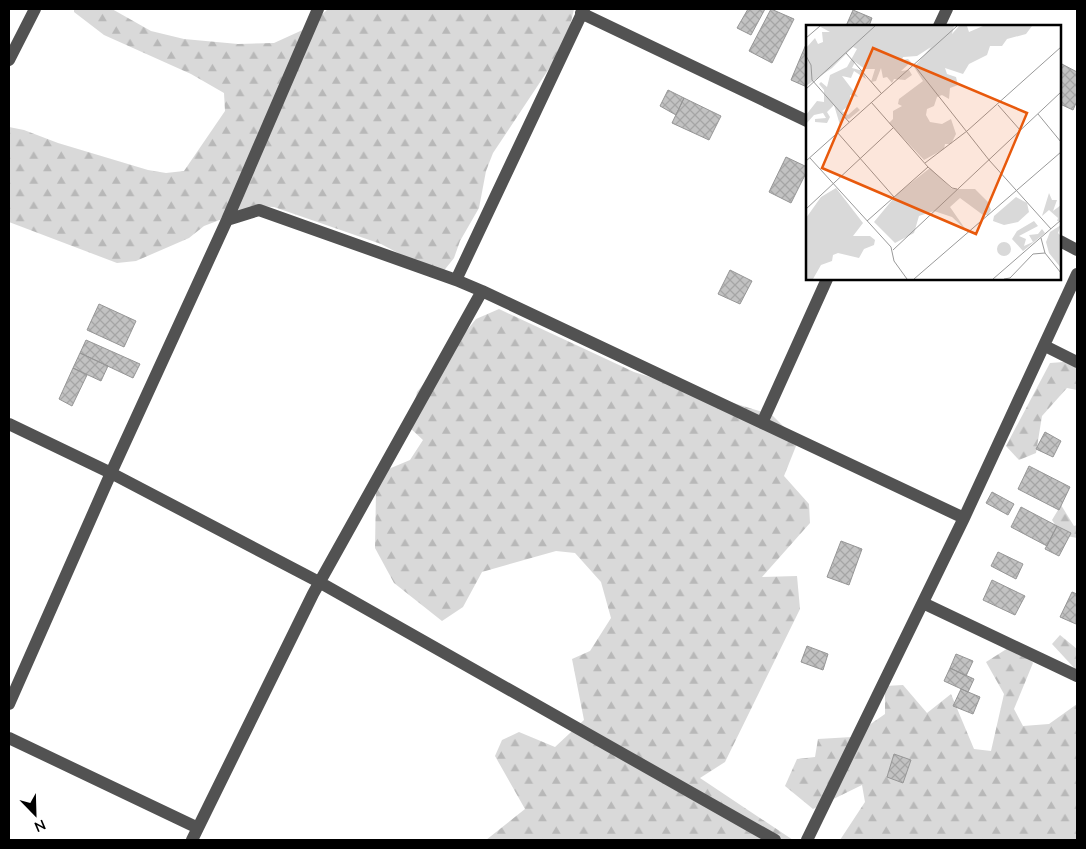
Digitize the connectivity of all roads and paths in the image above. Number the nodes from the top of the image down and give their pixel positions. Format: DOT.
graph roads {
  1 [pos="34,9"];
  2 [pos="318,9"];
  3 [pos="947,9"];
  4 [pos="582,11"];
  5 [pos="939,25"];
  6 [pos="9,60"];
  7 [pos="806,121"];
  8 [pos="227,220"];
  9 [pos="1061,242"];
  10 [pos="1077,250"];
  11 [pos="1077,274"];
  12 [pos="456,280"];
  13 [pos="827,280"];
  14 [pos="482,291"];
  15 [pos="1044,346"];
  16 [pos="1077,362"];
  17 [pos="762,423"];
  18 [pos="9,424"];
  19 [pos="111,473"];
  20 [pos="964,518"];
  21 [pos="319,582"];
  22 [pos="923,603"];
  23 [pos="1077,676"];
  24 [pos="9,704"];
  25 [pos="9,738"];
  26 [pos="195,834"];
  27 [pos="775,840"];
  28 [pos="807,840"];
  1 -- 6 [label="street"];
  2 -- 8 [label="street"];
  3 -- 5 [label="street"];
  4 -- 7 [label="street"];
  4 -- 12 [label="street"];
  8 -- 12 [label="street"];
  8 -- 19 [label="street"];
  9 -- 10 [label="street"];
  11 -- 15 [label="street"];
  12 -- 14 [label="street"];
  13 -- 17 [label="street"];
  14 -- 17 [label="street"];
  14 -- 21 [label="street"];
  15 -- 16 [label="street"];
  15 -- 20 [label="street"];
  17 -- 20 [label="street"];
  18 -- 19 [label="street"];
  19 -- 21 [label="street"];
  19 -- 24 [label="street"];
  20 -- 22 [label="street"];
  21 -- 26 [label="street"];
  21 -- 27 [label="street"];
  22 -- 23 [label="street"];
  22 -- 28 [label="street"];
  25 -- 26 [label="street"];
}
